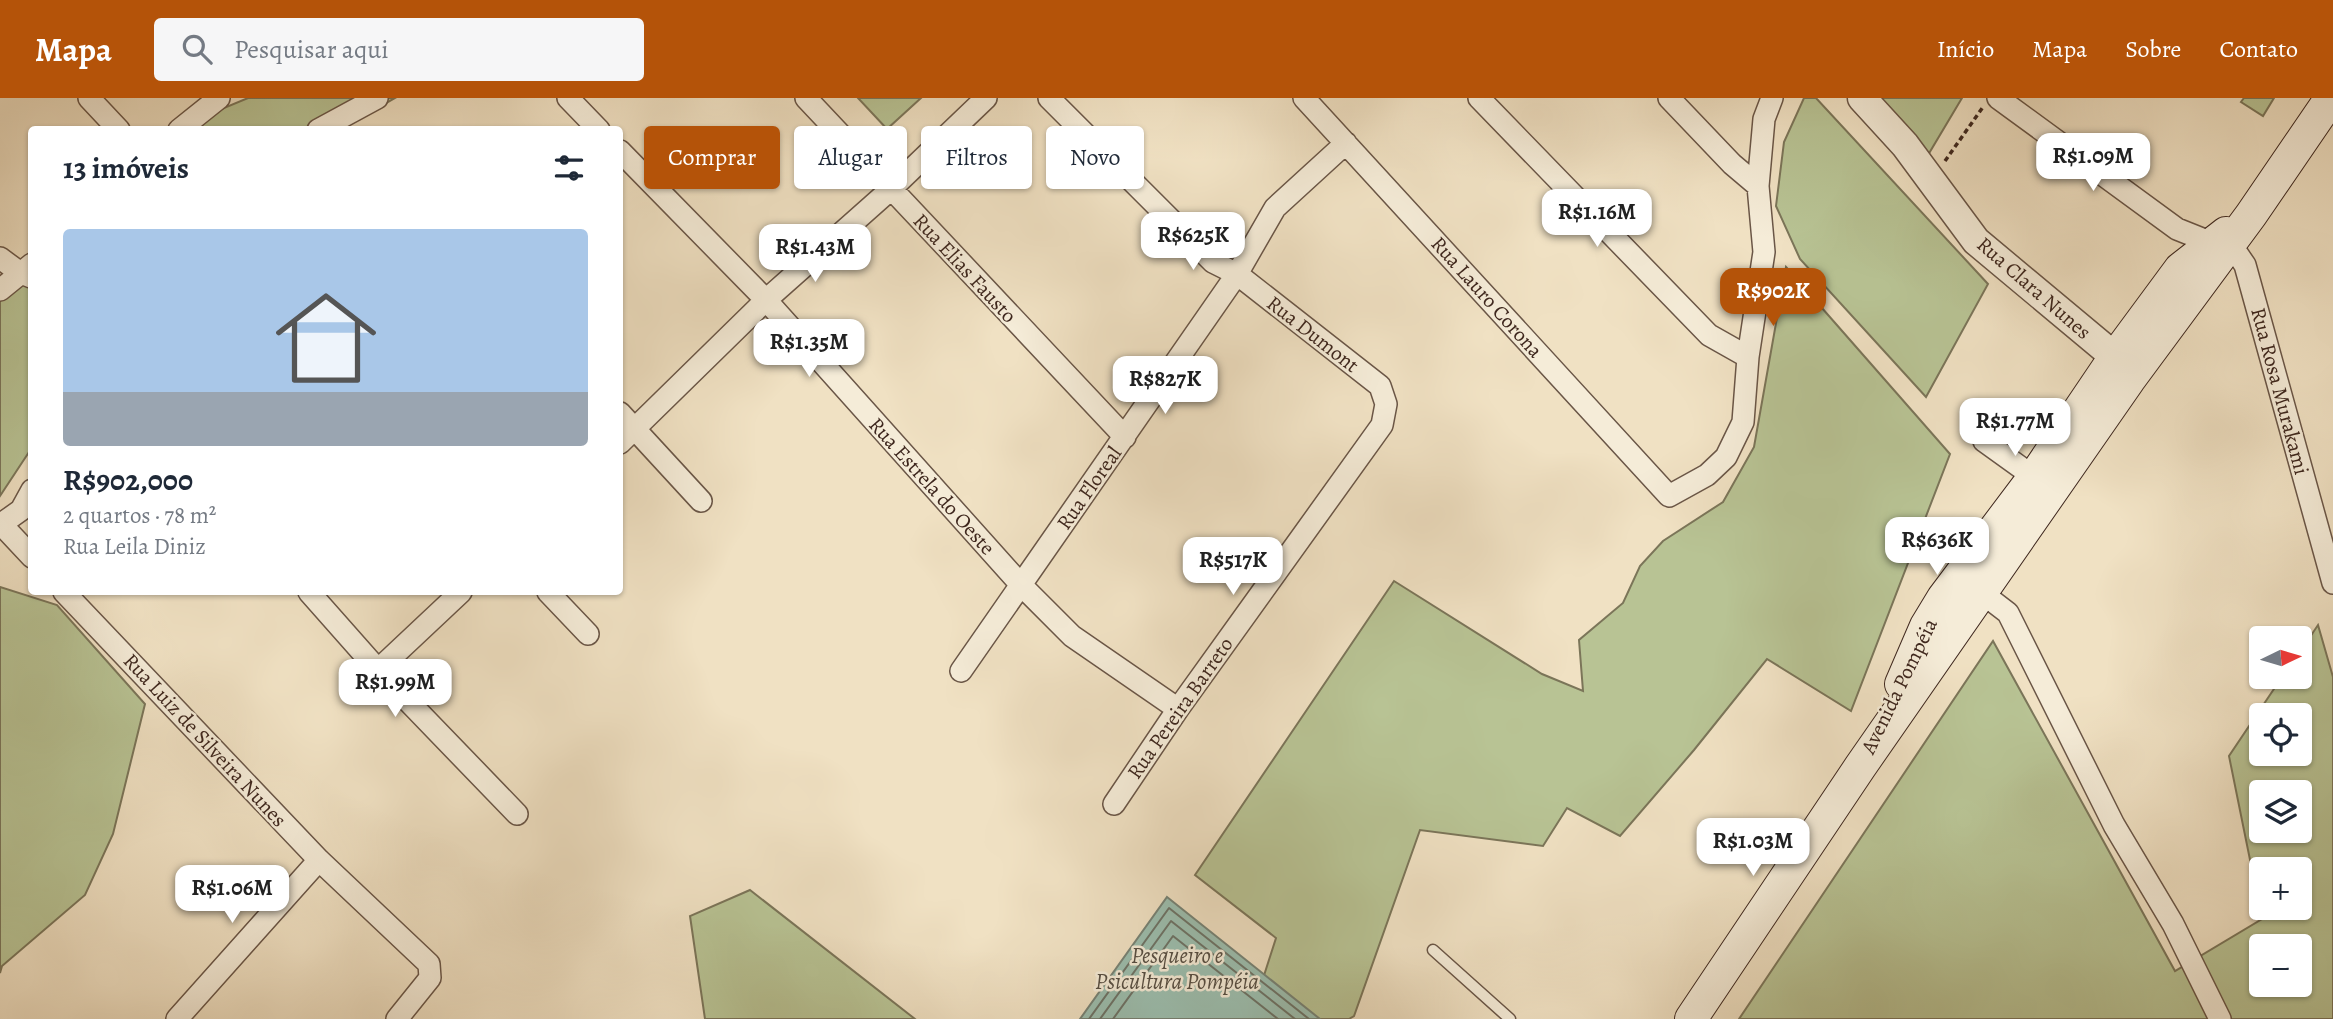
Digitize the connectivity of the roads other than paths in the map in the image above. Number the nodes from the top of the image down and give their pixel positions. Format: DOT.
graph roads {
  1 [pos="89,98"];
  2 [pos="219,98"];
  3 [pos="377,98"];
  4 [pos="568,98"];
  5 [pos="806,98"];
  6 [pos="986,98"];
  7 [pos="1049,98"];
  8 [pos="1304,98"];
  9 [pos="1479,98"];
  10 [pos="1669,98"];
  11 [pos="1772,98"];
  12 [pos="1862,98"];
  13 [pos="1998,98"];
  14 [pos="2331,98"];
  15 [pos="349,123"];
  16 [pos="116,126"];
  17 [pos="183,126"];
  18 [pos="595,126"];
  19 [pos="832,126"];
  20 [pos="1346,142"];
  21 [pos="623,154"];
  22 [pos="907,174"];
  23 [pos="1758,186"];
  24 [pos="891,189"];
  25 [pos="2221,243"];
  26 [pos="0,258"];
  27 [pos="27,271"];
  28 [pos="1237,274"];
  29 [pos="0,290"];
  30 [pos="766,300"];
  31 [pos="1748,357"];
  32 [pos="2127,361"];
  33 [pos="1386,404"];
  34 [pos="627,436"];
  35 [pos="1125,437"];
  36 [pos="1984,441"];
  37 [pos="2032,480"];
  38 [pos="28,497"];
  39 [pos="701,500"];
  40 [pos="0,525"];
  41 [pos="28,553"];
  42 [pos="2333,583"];
  43 [pos="1021,586"];
  44 [pos="1982,593"];
  45 [pos="67,595"];
  46 [pos="312,595"];
  47 [pos="458,595"];
  48 [pos="551,595"];
  49 [pos="1926,626"];
  50 [pos="588,634"];
  51 [pos="378,670"];
  52 [pos="961,671"];
  53 [pos="1178,709"];
  54 [pos="1860,767"];
  55 [pos="1114,804"];
  56 [pos="517,814"];
  57 [pos="318,860"];
  58 [pos="1433,950"];
  59 [pos="177,1019"];
  60 [pos="397,1019"];
  61 [pos="1510,1019"];
  62 [pos="1690,1019"];
  63 [pos="2220,1019"];
  1 -- 16 [label="street"];
  2 -- 17 [label="street"];
  3 -- 15 [label="street"];
  4 -- 18 [label="street"];
  5 -- 19 [label="street, Rua Elias Fausto"];
  6 -- 22 [label="street"];
  7 -- 28 [label="street, Rua Dumont"];
  8 -- 20 [label="street, Rua Lauro Corona"];
  9 -- 31 [label="street"];
  10 -- 23 [label="street"];
  11 -- 23 [label="street"];
  12 -- 32 [label="street, Rua Clara Nunes"];
  13 -- 25 [label="street"];
  14 -- 25 [label="main road, Avenida Pompéia"];
  20 -- 28 [label="street, Rua Floreal"];
  20 -- 31 [label="street, Rua Lauro Corona"];
  21 -- 30 [label="street, Rua Estrela do Oeste"];
  23 -- 31 [label="street"];
  24 -- 30 [label="street"];
  24 -- 35 [label="street, Rua Elias Fausto"];
  25 -- 32 [label="main road, Avenida Pompéia"];
  25 -- 42 [label="street, Rua Rosa Murakami"];
  26 -- 27 [label="street"];
  27 -- 29 [label="street"];
  28 -- 33 [label="street, Rua Dumont"];
  28 -- 35 [label="street, Rua Floreal"];
  30 -- 34 [label="street"];
  30 -- 43 [label="street, Rua Estrela do Oeste"];
  32 -- 37 [label="main road, Avenida Pompéia"];
  32 -- 44 [label="main road, Avenida Pompéia"];
  33 -- 53 [label="street, Rua Pereira Barreto"];
  34 -- 39 [label="street"];
  35 -- 43 [label="street, Rua Floreal"];
  36 -- 37 [label="street"];
  37 -- 44 [label="main road"];
  37 -- 49 [label="main road, Avenida Pompéia"];
  38 -- 40 [label="street"];
  40 -- 41 [label="street"];
  43 -- 52 [label="street, Rua Floreal"];
  43 -- 53 [label="street, Rua Estrela do Oeste"];
  44 -- 49 [label="main road"];
  44 -- 54 [label="main road, Avenida Pompéia"];
  44 -- 63 [label="street"];
  45 -- 57 [label="street, Rua Luiz de Silveira Nunes"];
  46 -- 51 [label="street"];
  47 -- 51 [label="street"];
  48 -- 50 [label="street"];
  49 -- 54 [label="main road, Avenida Pompéia"];
  51 -- 56 [label="street"];
  53 -- 55 [label="street, Rua Pereira Barreto"];
  54 -- 62 [label="main road, Avenida Pompéia"];
  57 -- 59 [label="street"];
  57 -- 60 [label="street, Rua Luiz de Silveira Nunes"];
  58 -- 61 [label="lane"];
}
